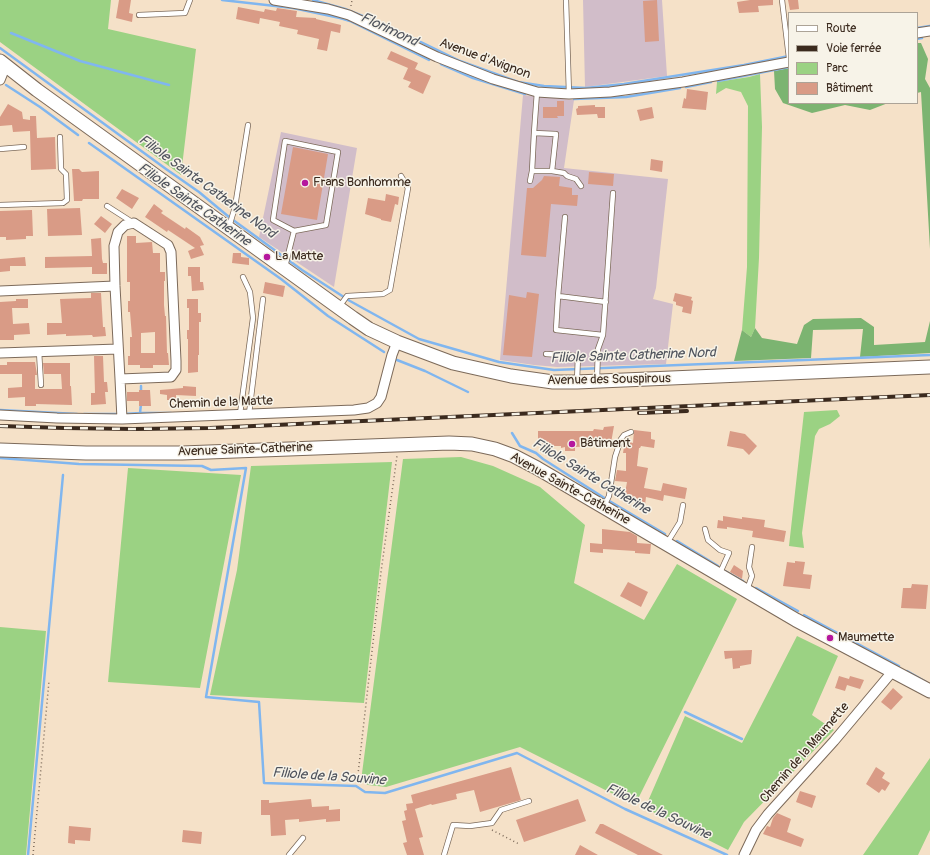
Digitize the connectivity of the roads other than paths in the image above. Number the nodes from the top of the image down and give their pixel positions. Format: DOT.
graph roads {
  1 [pos="190,0"];
  2 [pos="274,0"];
  3 [pos="566,0"];
  4 [pos="782,0"];
  5 [pos="139,15"];
  6 [pos="930,31"];
  7 [pos="918,33"];
  8 [pos="788,50"];
  9 [pos="788,62"];
  10 [pos="2,70"];
  11 [pos="537,92"];
  12 [pos="569,94"];
  13 [pos="248,125"];
  14 [pos="534,133"];
  15 [pos="60,137"];
  16 [pos="24,147"];
  17 [pos="0,149"];
  18 [pos="532,170"];
  19 [pos="552,171"];
  20 [pos="401,176"];
  21 [pos="530,181"];
  22 [pos="582,186"];
  23 [pos="613,193"];
  24 [pos="0,205"];
  25 [pos="107,206"];
  26 [pos="565,217"];
  27 [pos="134,223"];
  28 [pos="229,229"];
  29 [pos="294,231"];
  30 [pos="284,269"];
  31 [pos="243,277"];
  32 [pos="115,286"];
  33 [pos="0,290"];
  34 [pos="558,296"];
  35 [pos="263,299"];
  36 [pos="606,302"];
  37 [pos="338,308"];
  38 [pos="603,335"];
  39 [pos="397,342"];
  40 [pos="118,349"];
  41 [pos="39,351"];
  42 [pos="0,353"];
  43 [pos="546,354"];
  44 [pos="930,367"];
  45 [pos="120,379"];
  46 [pos="577,382"];
  47 [pos="597,382"];
  48 [pos="41,385"];
  49 [pos="0,415"];
  50 [pos="244,415"];
  51 [pos="122,419"];
  52 [pos="630,432"];
  53 [pos="0,450"];
  54 [pos="606,502"];
  55 [pos="683,505"];
  56 [pos="705,529"];
  57 [pos="667,544"];
  58 [pos="752,547"];
  59 [pos="719,575"];
  60 [pos="746,591"];
  61 [pos="892,672"];
  62 [pos="930,691"];
  63 [pos="529,801"];
  64 [pos="303,838"];
  65 [pos="289,855"];
  66 [pos="444,855"];
  67 [pos="744,855"];
  1 -- 5 [label="lane"];
  2 -- 11 [label="street, Avenue d'Avignon"];
  3 -- 12 [label="lane"];
  4 -- 8 [label="lane"];
  6 -- 7 [label="street"];
  9 -- 12 [label="street, Avenue d'Avignon"];
  10 -- 28 [label="main road, Avenue des Souspirous"];
  11 -- 12 [label="street, Avenue d'Avignon"];
  11 -- 14 [label="lane"];
  13 -- 28 [label="lane"];
  14 -- 18 [label="lane"];
  14 -- 19 [label="lane"];
  15 -- 24 [label="lane"];
  16 -- 17 [label="lane"];
  18 -- 19 [label="lane"];
  18 -- 21 [label="lane"];
  19 -- 22 [label="lane"];
  20 -- 37 [label="lane"];
  23 -- 36 [label="lane"];
  25 -- 27 [label="lane"];
  26 -- 34 [label="lane"];
  27 -- 32 [label="street"];
  27 -- 45 [label="street"];
  28 -- 30 [label="main road, Avenue des Souspirous"];
  29 -- 29 [label="lane"];
  29 -- 30 [label="lane"];
  30 -- 37 [label="main road, Avenue des Souspirous"];
  31 -- 50 [label="lane"];
  32 -- 33 [label="street"];
  32 -- 40 [label="street"];
  34 -- 36 [label="lane"];
  34 -- 38 [label="lane"];
  35 -- 50 [label="lane"];
  36 -- 38 [label="lane"];
  37 -- 39 [label="main road, Avenue des Souspirous"];
  38 -- 47 [label="lane"];
  39 -- 46 [label="main road, Avenue des Souspirous"];
  39 -- 50 [label="street, Chemin de la Matte"];
  40 -- 41 [label="street"];
  40 -- 45 [label="street"];
  41 -- 42 [label="street"];
  41 -- 48 [label="lane"];
  43 -- 46 [label="lane"];
  44 -- 47 [label="main road, Avenue des Souspirous"];
  45 -- 51 [label="street"];
  46 -- 47 [label="main road, Avenue des Souspirous"];
  49 -- 51 [label="street, Chemin de la Matte"];
  50 -- 51 [label="street, Chemin de la Matte"];
  52 -- 54 [label="lane"];
  53 -- 54 [label="main road, Avenue Sainte-Catherine"];
  54 -- 57 [label="main road, Avenue Sainte-Catherine"];
  55 -- 57 [label="lane"];
  56 -- 59 [label="lane"];
  57 -- 59 [label="main road, Avenue Sainte-Catherine"];
  58 -- 60 [label="lane"];
  59 -- 60 [label="main road, Avenue Sainte-Catherine"];
  60 -- 61 [label="main road, Avenue Sainte-Catherine"];
  61 -- 62 [label="main road, Avenue Sainte-Catherine"];
  61 -- 67 [label="street, Chemin de la Maumette"];
  63 -- 66 [label="lane"];
  64 -- 65 [label="lane"];
}
